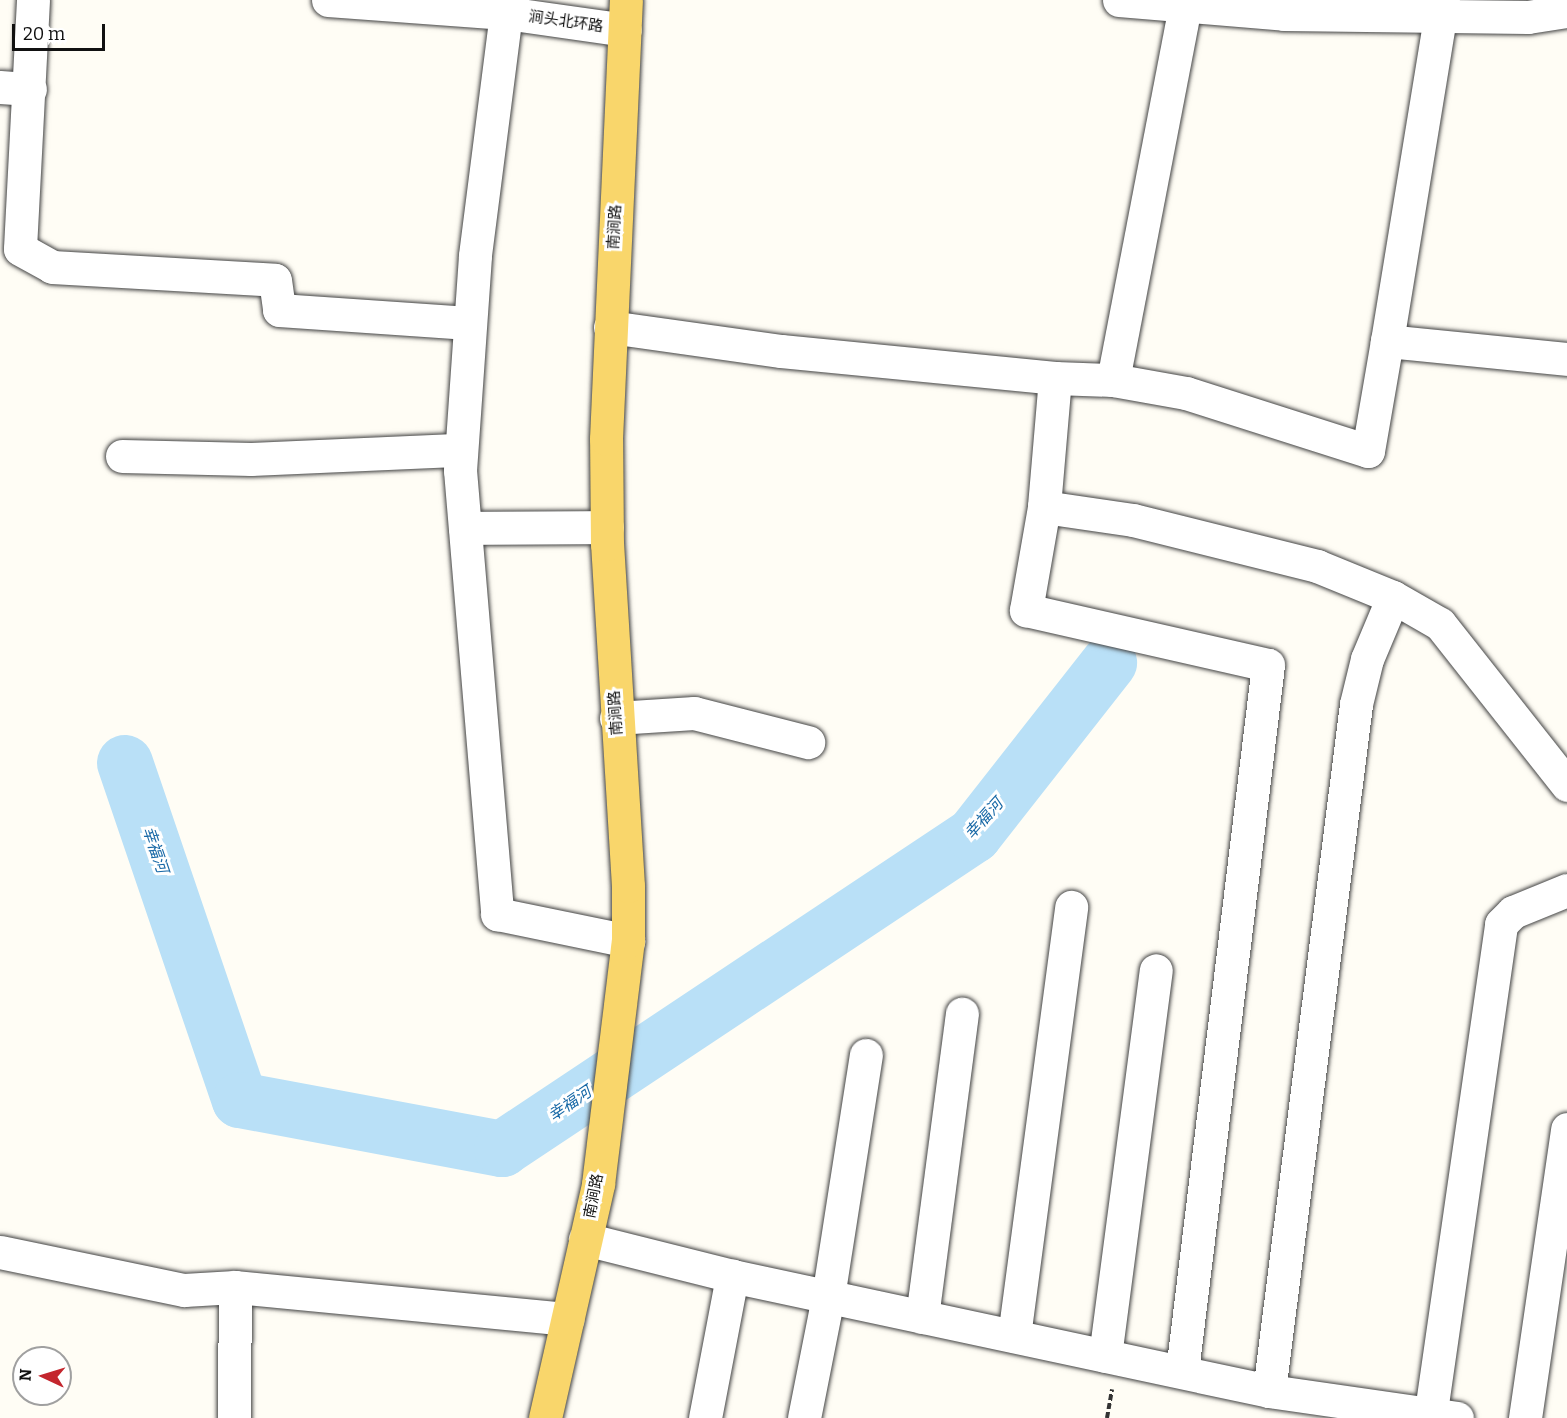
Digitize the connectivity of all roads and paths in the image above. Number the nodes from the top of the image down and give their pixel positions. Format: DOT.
graph roads {
  1 [pos="33,0"];
  2 [pos="328,0"];
  3 [pos="1119,0"];
  4 [pos="1185,6"];
  5 [pos="1442,8"];
  6 [pos="1548,9"];
  7 [pos="506,14"];
  8 [pos="625,15"];
  9 [pos="15,88"];
  10 [pos="10,242"];
  11 [pos="469,323"];
  12 [pos="610,327"];
  13 [pos="1387,341"];
  14 [pos="1567,360"];
  15 [pos="1055,378"];
  16 [pos="1113,380"];
  17 [pos="461,450"];
  18 [pos="122,456"];
  19 [pos="1044,507"];
  20 [pos="607,527"];
  21 [pos="465,528"];
  22 [pos="1393,597"];
  23 [pos="616,718"];
  24 [pos="808,742"];
  25 [pos="1567,785"];
  26 [pos="1562,901"];
  27 [pos="1071,907"];
  28 [pos="627,940"];
  29 [pos="1156,970"];
  30 [pos="962,1014"];
  31 [pos="866,1055"];
  32 [pos="1567,1129"];
  33 [pos="585,1239"];
  34 [pos="0,1252"];
  35 [pos="732,1276"];
  36 [pos="235,1287"];
  37 [pos="828,1297"];
  38 [pos="922,1317"];
  39 [pos="567,1319"];
  40 [pos="1014,1336"];
  41 [pos="1105,1356"];
  42 [pos="1182,1372"];
  43 [pos="1269,1391"];
  44 [pos="230,1412"];
  45 [pos="1439,1417"];
  46 [pos="545,1418"];
  47 [pos="705,1418"];
  48 [pos="804,1418"];
  49 [pos="1525,1418"];
  1 -- 9 [label="street"];
  2 -- 7 [label="street, 涧头北环路"];
  3 -- 4 [label="street"];
  4 -- 5 [label="street"];
  4 -- 16 [label="street"];
  5 -- 6 [label="street"];
  5 -- 13 [label="street"];
  7 -- 8 [label="street, 涧头北环路"];
  7 -- 11 [label="street"];
  8 -- 12 [label="main road, 南涧路"];
  9 -- 10 [label="street"];
  10 -- 11 [label="street"];
  11 -- 17 [label="street"];
  12 -- 15 [label="street"];
  12 -- 20 [label="main road, 南涧路"];
  13 -- 14 [label="street"];
  13 -- 16 [label="street"];
  15 -- 16 [label="street"];
  15 -- 19 [label="street"];
  17 -- 18 [label="street"];
  17 -- 21 [label="street"];
  19 -- 22 [label="street"];
  19 -- 42 [label="street"];
  20 -- 21 [label="street"];
  20 -- 23 [label="main road, 南涧路"];
  21 -- 28 [label="street"];
  22 -- 25 [label="street"];
  22 -- 43 [label="street"];
  23 -- 24 [label="street"];
  23 -- 28 [label="main road, 南涧路"];
  26 -- 45 [label="street"];
  27 -- 40 [label="street"];
  28 -- 33 [label="main road, 南涧路"];
  29 -- 41 [label="street"];
  30 -- 38 [label="street"];
  31 -- 37 [label="street"];
  32 -- 49 [label="street"];
  33 -- 35 [label="street"];
  33 -- 39 [label="main road, 南涧路"];
  34 -- 36 [label="street"];
  35 -- 37 [label="street"];
  35 -- 47 [label="street"];
  36 -- 39 [label="street"];
  36 -- 44 [label="street"];
  37 -- 38 [label="street"];
  37 -- 48 [label="street"];
  38 -- 40 [label="street"];
  39 -- 46 [label="main road, 南涧路"];
  40 -- 41 [label="street"];
  41 -- 42 [label="street"];
  42 -- 43 [label="street"];
  43 -- 45 [label="street"];
}
